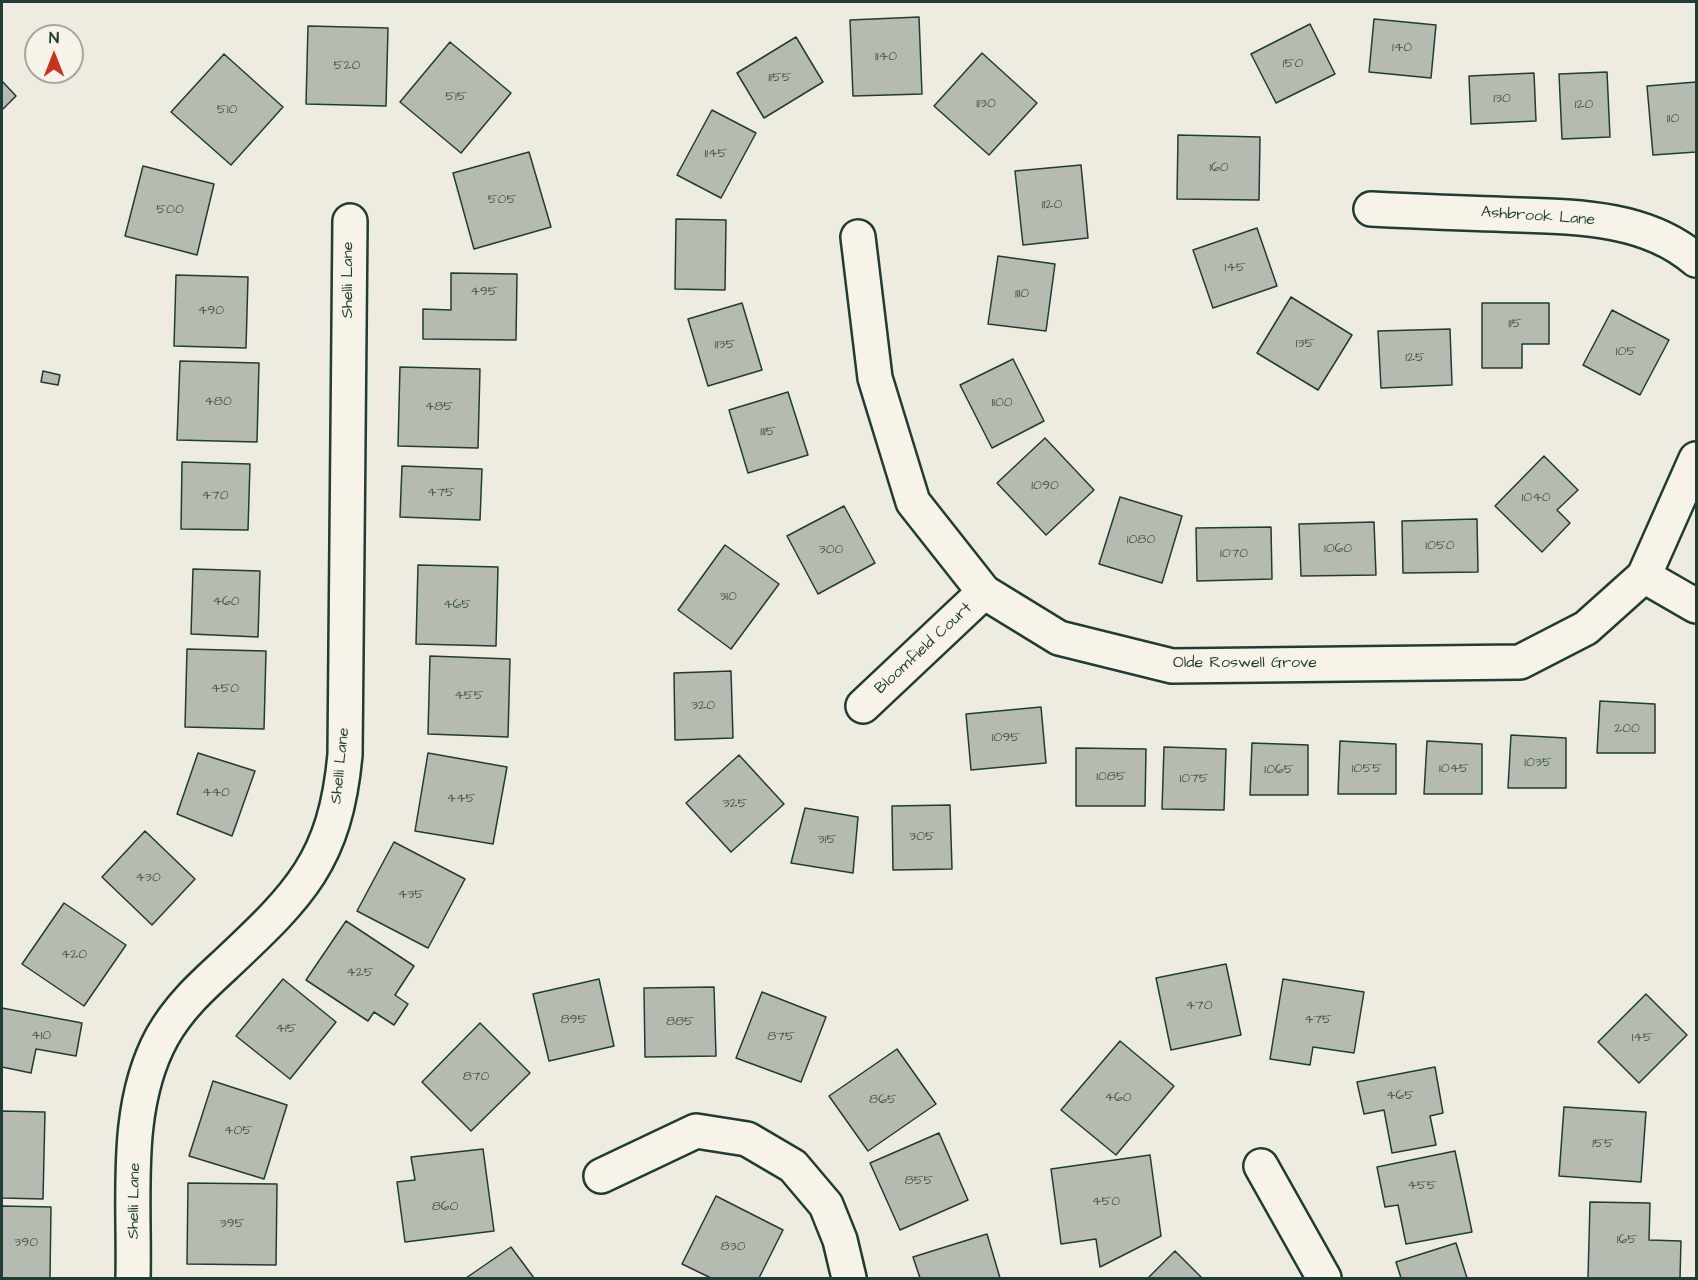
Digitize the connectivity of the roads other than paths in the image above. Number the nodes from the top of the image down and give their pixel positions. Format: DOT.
graph roads {
  1 [pos="1371,210"];
  2 [pos="350,221"];
  3 [pos="858,237"];
  4 [pos="1696,260"];
  5 [pos="1696,459"];
  6 [pos="1644,576"];
  7 [pos="984,592"];
  8 [pos="1696,606"];
  9 [pos="863,706"];
  10 [pos="1261,1166"];
  11 [pos="601,1176"];
  12 [pos="134,1278"];
  13 [pos="849,1278"];
  14 [pos="1324,1278"];
  1 -- 4 [label="street, Ashbrook Lane"];
  2 -- 12 [label="street, Shelli Lane"];
  3 -- 7 [label="street, Olde Roswell Grove"];
  5 -- 6 [label="street, Olde Roswell Grove"];
  6 -- 7 [label="street, Olde Roswell Grove"];
  6 -- 8 [label="street"];
  7 -- 9 [label="street, Bloomfield Court"];
  10 -- 14 [label="street"];
  11 -- 13 [label="street"];
}
